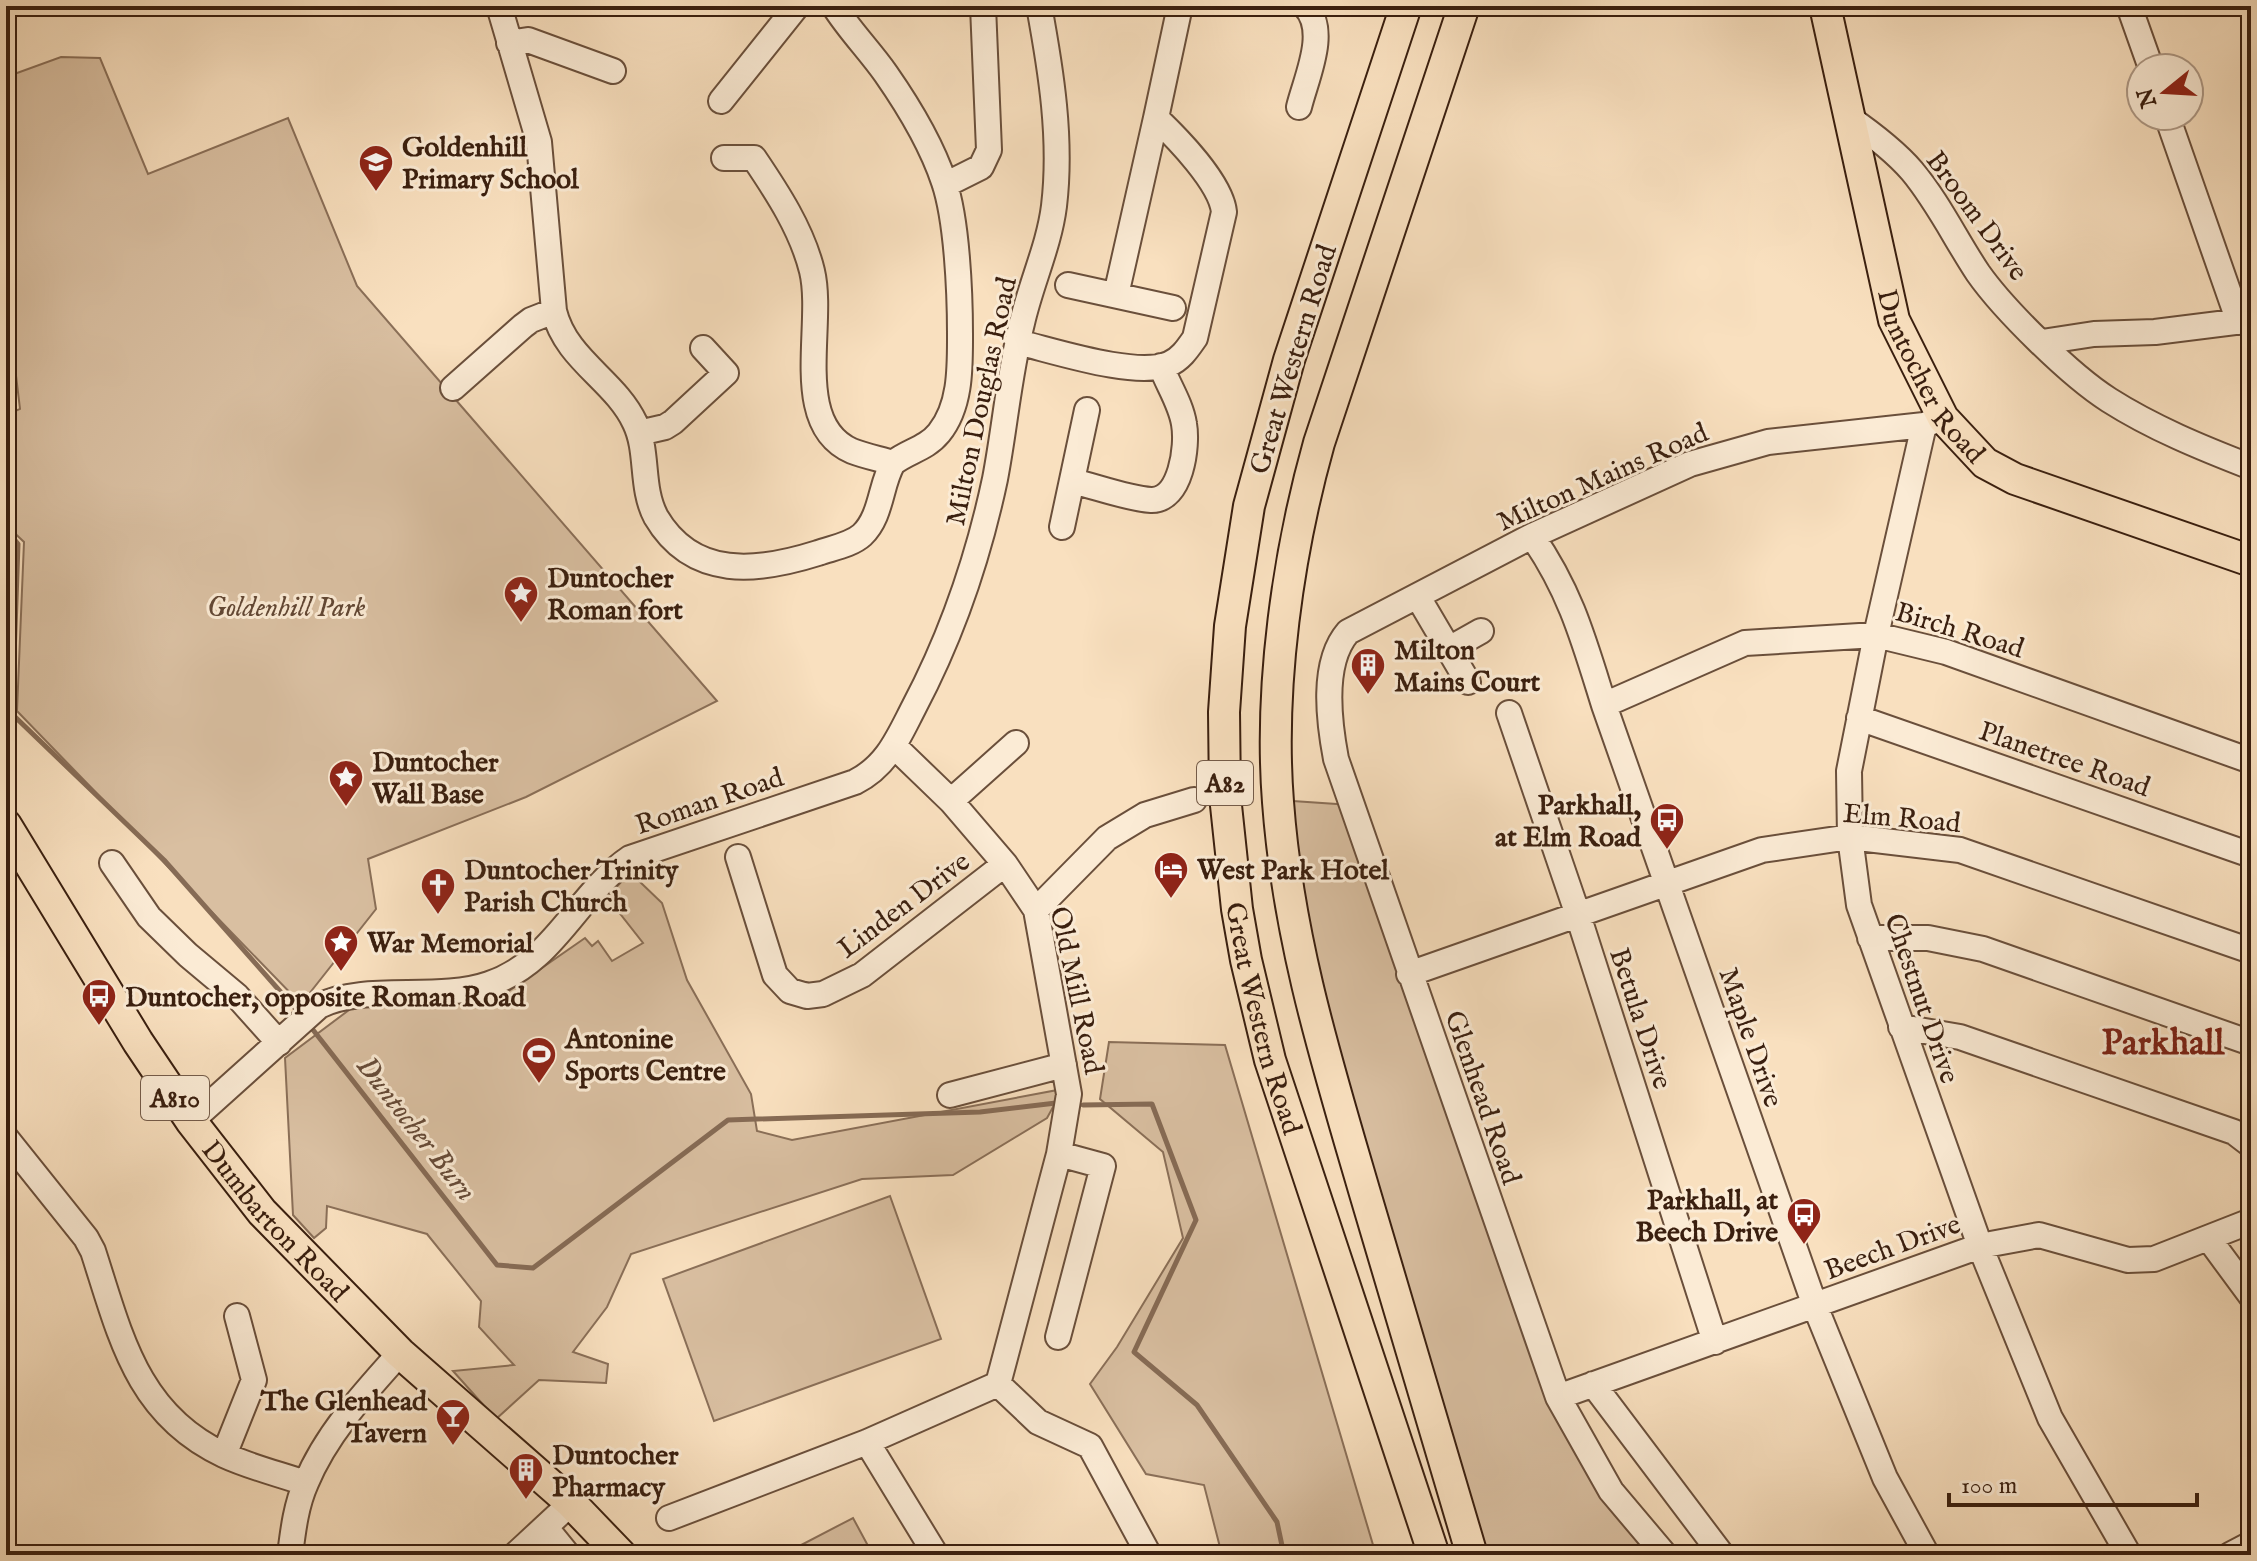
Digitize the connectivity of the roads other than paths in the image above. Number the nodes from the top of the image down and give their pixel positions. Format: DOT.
graph roads {
  1 [pos="499,6"];
  2 [pos="797,6"];
  3 [pos="834,6"];
  4 [pos="983,6"];
  5 [pos="1039,6"];
  6 [pos="1180,6"];
  7 [pos="1305,6"];
  8 [pos="1406,6"];
  9 [pos="1464,6"];
  10 [pos="1825,6"];
  11 [pos="2129,6"];
  12 [pos="509,43"];
  13 [pos="2145,52"];
  14 [pos="613,71"];
  15 [pos="721,101"];
  16 [pos="1299,107"];
  17 [pos="1848,117"];
  18 [pos="1156,118"];
  19 [pos="2173,132"];
  20 [pos="724,158"];
  21 [pos="945,185"];
  22 [pos="1068,285"];
  23 [pos="1116,295"];
  24 [pos="1173,308"];
  25 [pos="554,311"];
  26 [pos="2245,321"];
  27 [pos="1017,342"];
  28 [pos="2042,342"];
  29 [pos="703,348"];
  30 [pos="1161,366"];
  31 [pos="453,388"];
  32 [pos="1087,410"];
  33 [pos="1933,422"];
  34 [pos="639,433"];
  35 [pos="893,463"];
  36 [pos="2251,467"];
  37 [pos="1072,481"];
  38 [pos="1062,527"];
  39 [pos="1532,536"];
  40 [pos="2251,561"];
  41 [pos="1418,597"];
  42 [pos="1481,631"];
  43 [pos="1348,632"];
  44 [pos="1876,635"];
  45 [pos="1449,649"];
  46 [pos="1468,682"];
  47 [pos="1604,705"];
  48 [pos="1509,713"];
  49 [pos="1859,718"];
  50 [pos="1016,743"];
  51 [pos="894,746"];
  52 [pos="2251,761"];
  53 [pos="1194,800"];
  54 [pos="951,801"];
  55 [pos="6,825"];
  56 [pos="1850,837"];
  57 [pos="2251,855"];
  58 [pos="738,857"];
  59 [pos="112,863"];
  60 [pos="1005,864"];
  61 [pos="1666,883"];
  62 [pos="1036,910"];
  63 [pos="1578,915"];
  64 [pos="1870,938"];
  65 [pos="2251,951"];
  66 [pos="1409,974"];
  67 [pos="1901,1027"];
  68 [pos="284,1039"];
  69 [pos="2251,1043"];
  70 [pos="1064,1065"];
  71 [pos="950,1095"];
  72 [pos="191,1121"];
  73 [pos="6,1138"];
  74 [pos="2251,1145"];
  75 [pos="1059,1154"];
  76 [pos="2251,1221"];
  77 [pos="2209,1239"];
  78 [pos="1980,1246"];
  79 [pos="2251,1296"];
  80 [pos="1815,1306"];
  81 [pos="237,1316"];
  82 [pos="1058,1337"];
  83 [pos="1715,1342"];
  84 [pos="400,1353"];
  85 [pos="998,1384"];
  86 [pos="1593,1384"];
  87 [pos="1558,1397"];
  88 [pos="867,1442"];
  89 [pos="224,1455"];
  90 [pos="305,1483"];
  91 [pos="571,1503"];
  92 [pos="669,1518"];
  93 [pos="546,1528"];
  94 [pos="2251,1544"];
  95 [pos="290,1555"];
  96 [pos="515,1555"];
  97 [pos="568,1555"];
  98 [pos="621,1555"];
  99 [pos="936,1555"];
  100 [pos="1149,1555"];
  101 [pos="1434,1555"];
  102 [pos="1472,1555"];
  103 [pos="1665,1555"];
  104 [pos="1722,1555"];
  105 [pos="1927,1555"];
  106 [pos="2129,1555"];
  107 [pos="2230,1555"];
  1 -- 12 [label="street"];
  2 -- 15 [label="street"];
  3 -- 21 [label="street"];
  4 -- 21 [label="street"];
  5 -- 27 [label="street, Milton Douglas Road"];
  6 -- 18 [label="street"];
  7 -- 16 [label="street"];
  8 -- 101 [label="main road, Great Western Road / A82"];
  9 -- 102 [label="main road, Great Western Road / A82"];
  10 -- 17 [label="main road, Duntocher Road"];
  11 -- 13 [label="street"];
  12 -- 14 [label="street"];
  12 -- 25 [label="street"];
  17 -- 28 [label="street, Broom Drive"];
  17 -- 33 [label="main road, Duntocher Road"];
  18 -- 23 [label="street"];
  18 -- 30 [label="street"];
  19 -- 26 [label="street"];
  20 -- 35 [label="street"];
  21 -- 35 [label="street"];
  22 -- 23 [label="street"];
  23 -- 24 [label="street"];
  25 -- 31 [label="street"];
  25 -- 34 [label="street"];
  26 -- 28 [label="street"];
  27 -- 30 [label="street"];
  27 -- 51 [label="street, Milton Douglas Road"];
  28 -- 36 [label="street, Broom Drive"];
  29 -- 34 [label="street"];
  30 -- 37 [label="street"];
  32 -- 37 [label="street"];
  33 -- 39 [label="street, Milton Mains Road"];
  33 -- 40 [label="main road, Duntocher Road"];
  33 -- 44 [label="street, Chestnut Drive"];
  34 -- 35 [label="street"];
  37 -- 38 [label="street"];
  39 -- 41 [label="street, Milton Mains Road"];
  39 -- 47 [label="street, Maple Drive"];
  41 -- 43 [label="street, Milton Mains Road"];
  41 -- 45 [label="street"];
  42 -- 45 [label="street"];
  43 -- 66 [label="street, Glenhead Road"];
  44 -- 47 [label="street, Birch Road"];
  44 -- 49 [label="street, Chestnut Drive"];
  44 -- 52 [label="street, Birch Road"];
  45 -- 46 [label="street"];
  47 -- 61 [label="street, Maple Drive"];
  48 -- 63 [label="street, Betula Drive"];
  49 -- 56 [label="street, Chestnut Drive"];
  49 -- 57 [label="street, Planetree Road"];
  50 -- 54 [label="street"];
  51 -- 54 [label="street, Old Mill Road"];
  51 -- 68 [label="street, Roman Road"];
  53 -- 62 [label="street"];
  54 -- 60 [label="street, Old Mill Road"];
  55 -- 72 [label="main road, Dumbarton Road / A810"];
  56 -- 61 [label="street, Elm Road"];
  56 -- 64 [label="street, Chestnut Drive"];
  56 -- 65 [label="street, Elm Road"];
  58 -- 60 [label="street, Linden Drive"];
  59 -- 68 [label="street"];
  60 -- 62 [label="street, Old Mill Road"];
  61 -- 63 [label="street, Elm Road"];
  61 -- 80 [label="street, Maple Drive"];
  62 -- 70 [label="street, Old Mill Road"];
  63 -- 66 [label="street, Elm Road"];
  63 -- 83 [label="street, Betula Drive"];
  64 -- 67 [label="street, Chestnut Drive"];
  64 -- 69 [label="street"];
  66 -- 87 [label="street, Glenhead Road"];
  67 -- 74 [label="street"];
  67 -- 78 [label="street, Chestnut Drive"];
  68 -- 72 [label="street, Roman Road"];
  70 -- 71 [label="street"];
  70 -- 75 [label="street, Old Mill Road"];
  72 -- 84 [label="main road, Dumbarton Road / A810"];
  73 -- 89 [label="street"];
  75 -- 82 [label="street"];
  75 -- 85 [label="street, Old Mill Road"];
  76 -- 77 [label="street, Beech Drive"];
  77 -- 78 [label="street, Beech Drive"];
  77 -- 79 [label="street"];
  78 -- 80 [label="street, Beech Drive"];
  78 -- 106 [label="street, Chestnut Drive"];
  80 -- 83 [label="street, Beech Drive"];
  80 -- 105 [label="street, Maple Drive"];
  81 -- 89 [label="street"];
  83 -- 86 [label="street, Beech Drive"];
  84 -- 90 [label="street"];
  84 -- 91 [label="main road, Dumbarton Road / A810"];
  85 -- 88 [label="street"];
  85 -- 100 [label="street"];
  86 -- 87 [label="street, Beech Drive"];
  86 -- 104 [label="street"];
  87 -- 103 [label="street, Glenhead Road"];
  88 -- 92 [label="street"];
  88 -- 99 [label="street"];
  89 -- 90 [label="street"];
  90 -- 95 [label="street"];
  91 -- 93 [label="street"];
  91 -- 98 [label="main road, Dumbarton Road / A810"];
  93 -- 96 [label="street"];
  93 -- 97 [label="street"];
  94 -- 107 [label="street"];
}
